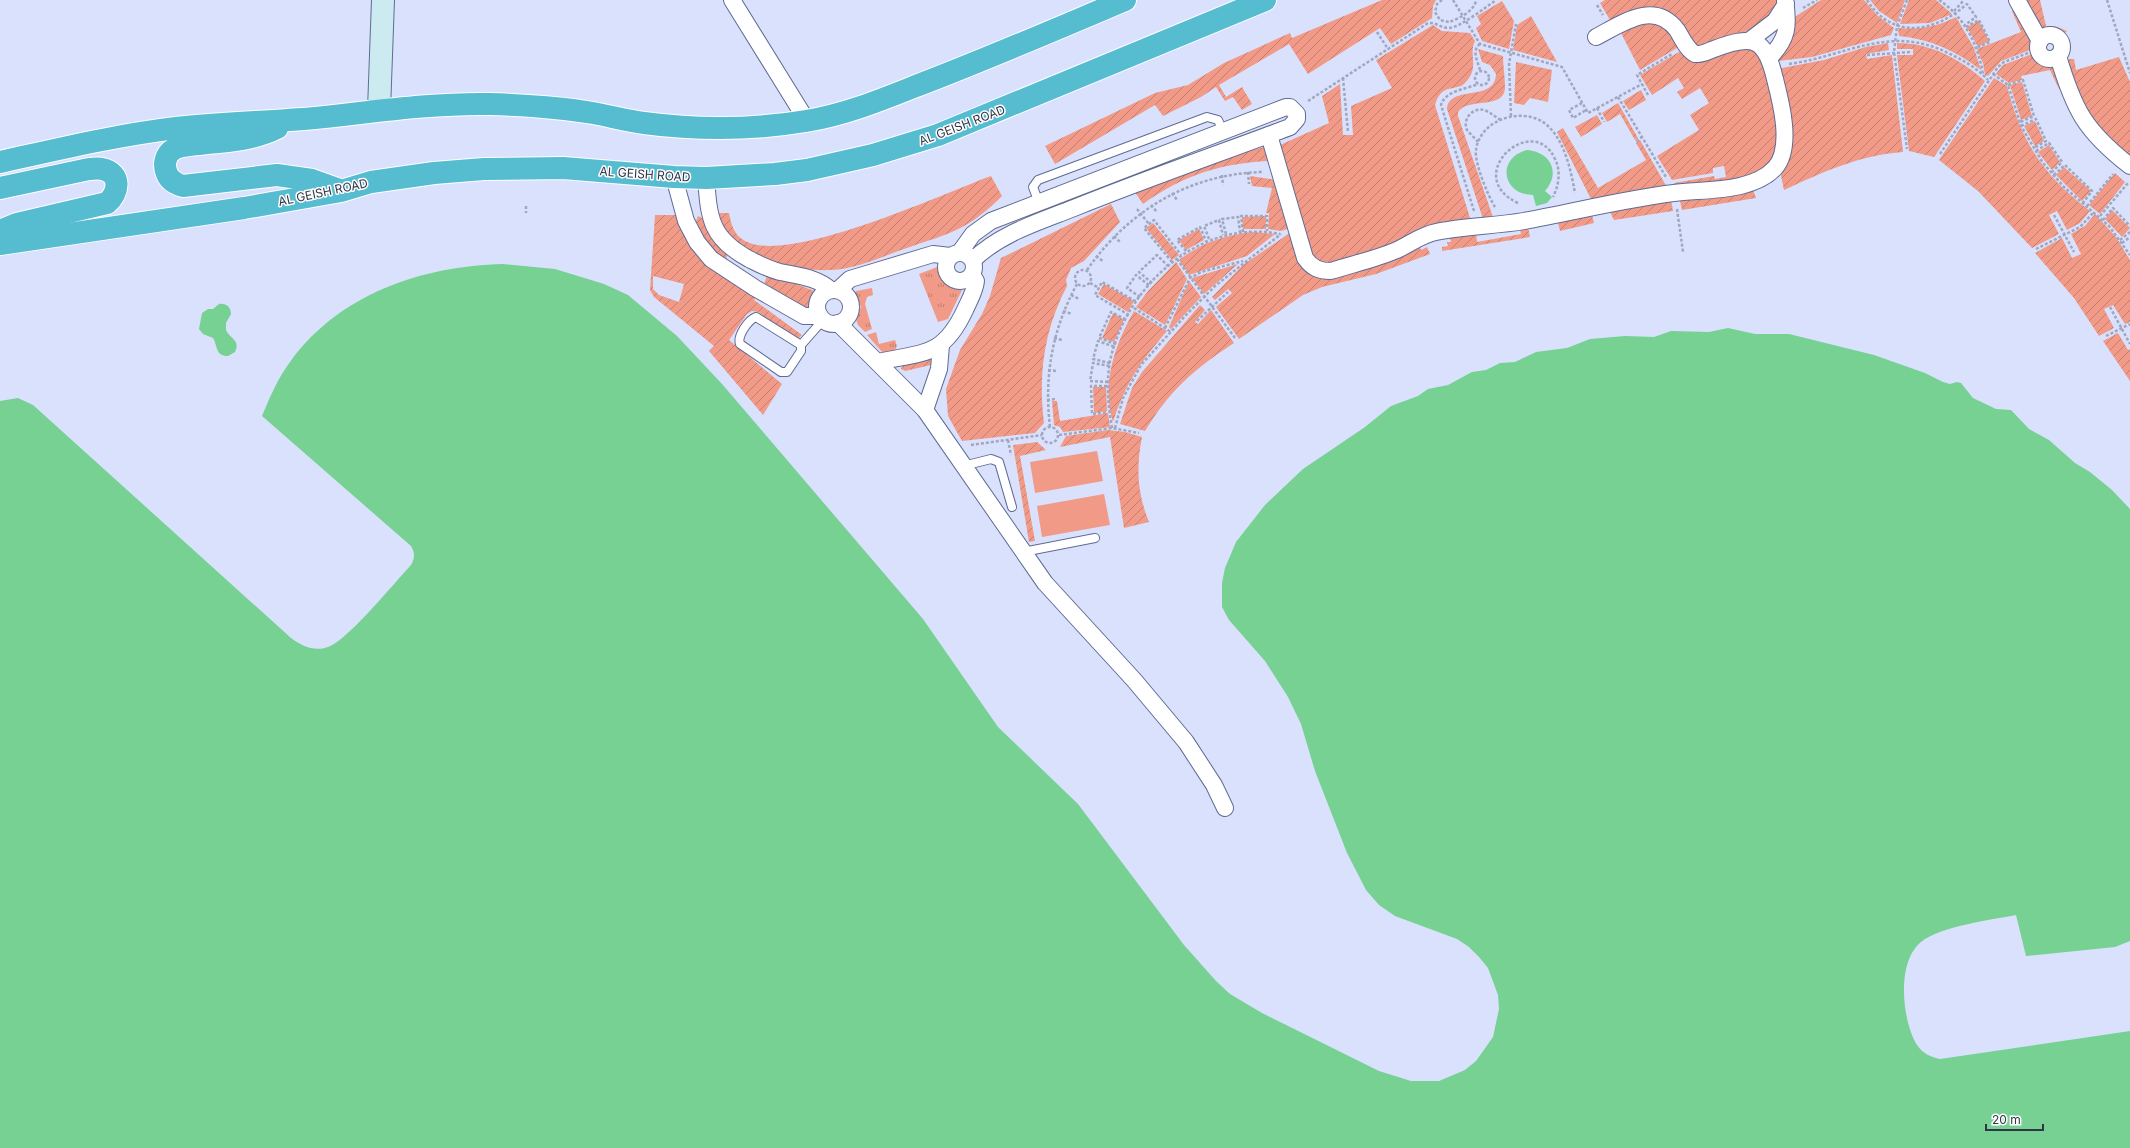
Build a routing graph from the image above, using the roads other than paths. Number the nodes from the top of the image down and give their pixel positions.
1 (383, 0) edge
2 (732, 0) edge
3 (1265, 0) edge
4 (2017, 0) edge
5 (1115, 2) edge
6 (1786, 2) edge
7 (1596, 37) dead end
8 (1750, 40) junction
9 (1770, 62) junction
10 (379, 110) junction
11 (292, 120) junction
12 (807, 121) junction
13 (1223, 131) junction
14 (1269, 134) junction
15 (0, 162) edge
16 (2125, 173) edge
17 (674, 177) junction
18 (706, 178) junction
19 (0, 188) edge
20 (341, 191) junction
21 (1039, 203) junction
22 (0, 231) edge
23 (0, 244) edge
24 (738, 253) junction
25 (964, 261) junction
26 (768, 268) junction
27 (727, 271) junction
28 (758, 289) junction
29 (835, 290) junction
30 (827, 320) junction
31 (801, 345) junction
32 (941, 345) junction
33 (878, 362) junction
34 (924, 410) junction
35 (962, 466) junction
36 (1012, 507) dead end
37 (1094, 538) dead end
38 (1023, 552) junction
39 (1225, 808) dead end

1 - 10 street
2 - 12 street
3 - 18 highway, AL GEISH ROAD
4 - 16 street
5 - 12 highway
6 - 8 street
6 - 9 street
7 - 8 street
8 - 9 street
9 - 14 street
10 - 11 highway
10 - 12 highway
11 - 15 highway
11 - 20 highway
13 - 14 street
13 - 21 street
13 - 21 lane
14 - 25 street
17 - 18 highway, AL GEISH ROAD
17 - 20 highway, AL GEISH ROAD
17 - 27 street
18 - 24 street
19 - 22 highway
20 - 23 highway, AL GEISH ROAD
21 - 25 street
24 - 26 street
24 - 27 street
25 - 29 street
25 - 32 street
26 - 28 street
26 - 29 street
27 - 28 street
28 - 30 street
29 - 30 street
29 - 30 street
30 - 31 lane
30 - 33 street
31 - 31 lane
32 - 33 street
32 - 34 street
33 - 34 street
34 - 35 street
35 - 36 lane
35 - 38 street
37 - 38 lane
38 - 39 street

